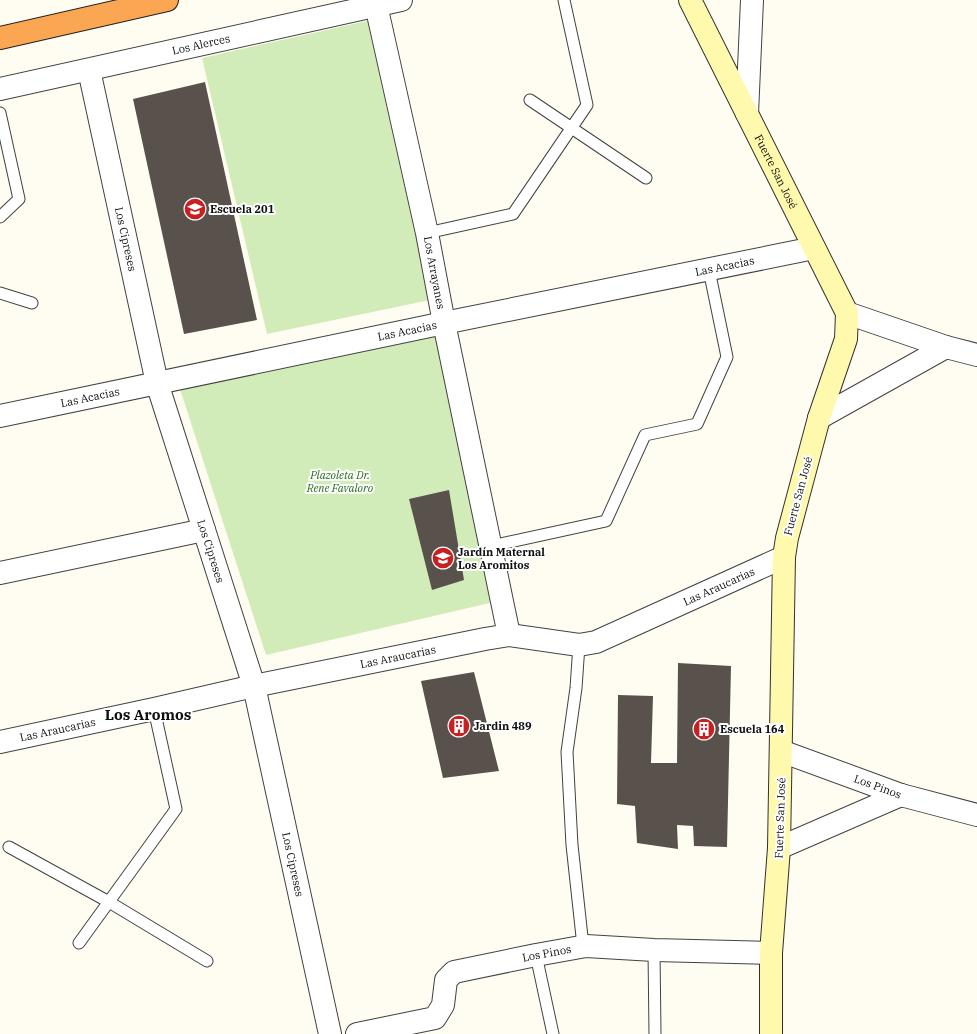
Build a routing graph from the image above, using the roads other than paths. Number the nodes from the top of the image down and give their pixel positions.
1 (167, 0) edge
2 (402, 0) edge
3 (564, 0) edge
4 (690, 0) edge
5 (752, 0) edge
6 (376, 5) junction
7 (0, 38) edge
8 (89, 70) junction
9 (0, 89) edge
10 (530, 100) dead end
11 (0, 113) edge
12 (747, 114) junction
13 (572, 128) junction
14 (646, 178) dead end
15 (0, 217) edge
16 (427, 233) junction
17 (814, 248) junction
18 (709, 270) junction
19 (0, 293) edge
20 (32, 303) dead end
21 (847, 313) junction
22 (444, 323) junction
23 (946, 347) junction
24 (977, 355) edge
25 (157, 383) junction
26 (0, 416) edge
27 (819, 418) junction
28 (204, 530) junction
29 (491, 546) junction
30 (784, 557) junction
31 (0, 573) edge
32 (509, 636) junction
33 (578, 645) junction
34 (254, 686) junction
35 (154, 709) junction
36 (0, 742) edge
37 (782, 750) junction
38 (901, 795) junction
39 (977, 815) edge
40 (9, 847) dead end
41 (779, 848) junction
42 (109, 902) junction
43 (79, 943) dead end
44 (583, 946) junction
45 (654, 950) junction
46 (771, 953) junction
47 (536, 955) junction
48 (207, 961) dead end
49 (439, 1026) edge
50 (330, 1034) edge
51 (357, 1034) edge
52 (553, 1034) edge
53 (655, 1034) edge
54 (771, 1034) edge

1 - 7 highway
2 - 6 street, Los Alerces
3 - 13 lane
4 - 12 street, Fuerte San José
5 - 12 street
6 - 8 street, Los Alerces
6 - 16 street, Los Arrayanes
8 - 9 street, Los Alerces
8 - 25 street, Los Cipreses
10 - 13 lane
11 - 15 lane
12 - 17 street, Fuerte San José
13 - 14 lane
13 - 16 lane
16 - 22 street, Los Arrayanes
17 - 18 street, Las Acacias
17 - 21 street, Fuerte San José
18 - 22 street, Las Acacias
18 - 29 lane
19 - 20 lane
21 - 23 street
21 - 27 street, Fuerte San José
22 - 25 street, Las Acacias
22 - 29 street, Los Arrayanes
23 - 24 street
23 - 27 street
25 - 26 street, Las Acacias
25 - 28 street, Los Cipreses
27 - 30 street, Fuerte San José
28 - 31 street
28 - 34 street, Los Cipreses
29 - 32 street, Los Arrayanes
30 - 33 street, Las Araucarias
30 - 37 street, Fuerte San José
32 - 33 street, Las Araucarias
32 - 34 street, Las Araucarias
33 - 44 lane
34 - 35 street, Las Araucarias
34 - 50 street, Los Cipreses
35 - 36 street, Las Araucarias
35 - 42 lane
37 - 38 street, Los Pinos
37 - 41 street, Fuerte San José
38 - 39 street, Los Pinos
38 - 41 street
40 - 42 lane
41 - 46 street, Fuerte San José
42 - 43 lane
42 - 48 lane
44 - 45 street, Los Pinos
44 - 47 street, Los Pinos
45 - 46 street, Los Pinos
45 - 53 lane
46 - 54 street, Fuerte San José
47 - 49 street, Los Pinos
47 - 52 lane
49 - 51 street, Los Pinos

